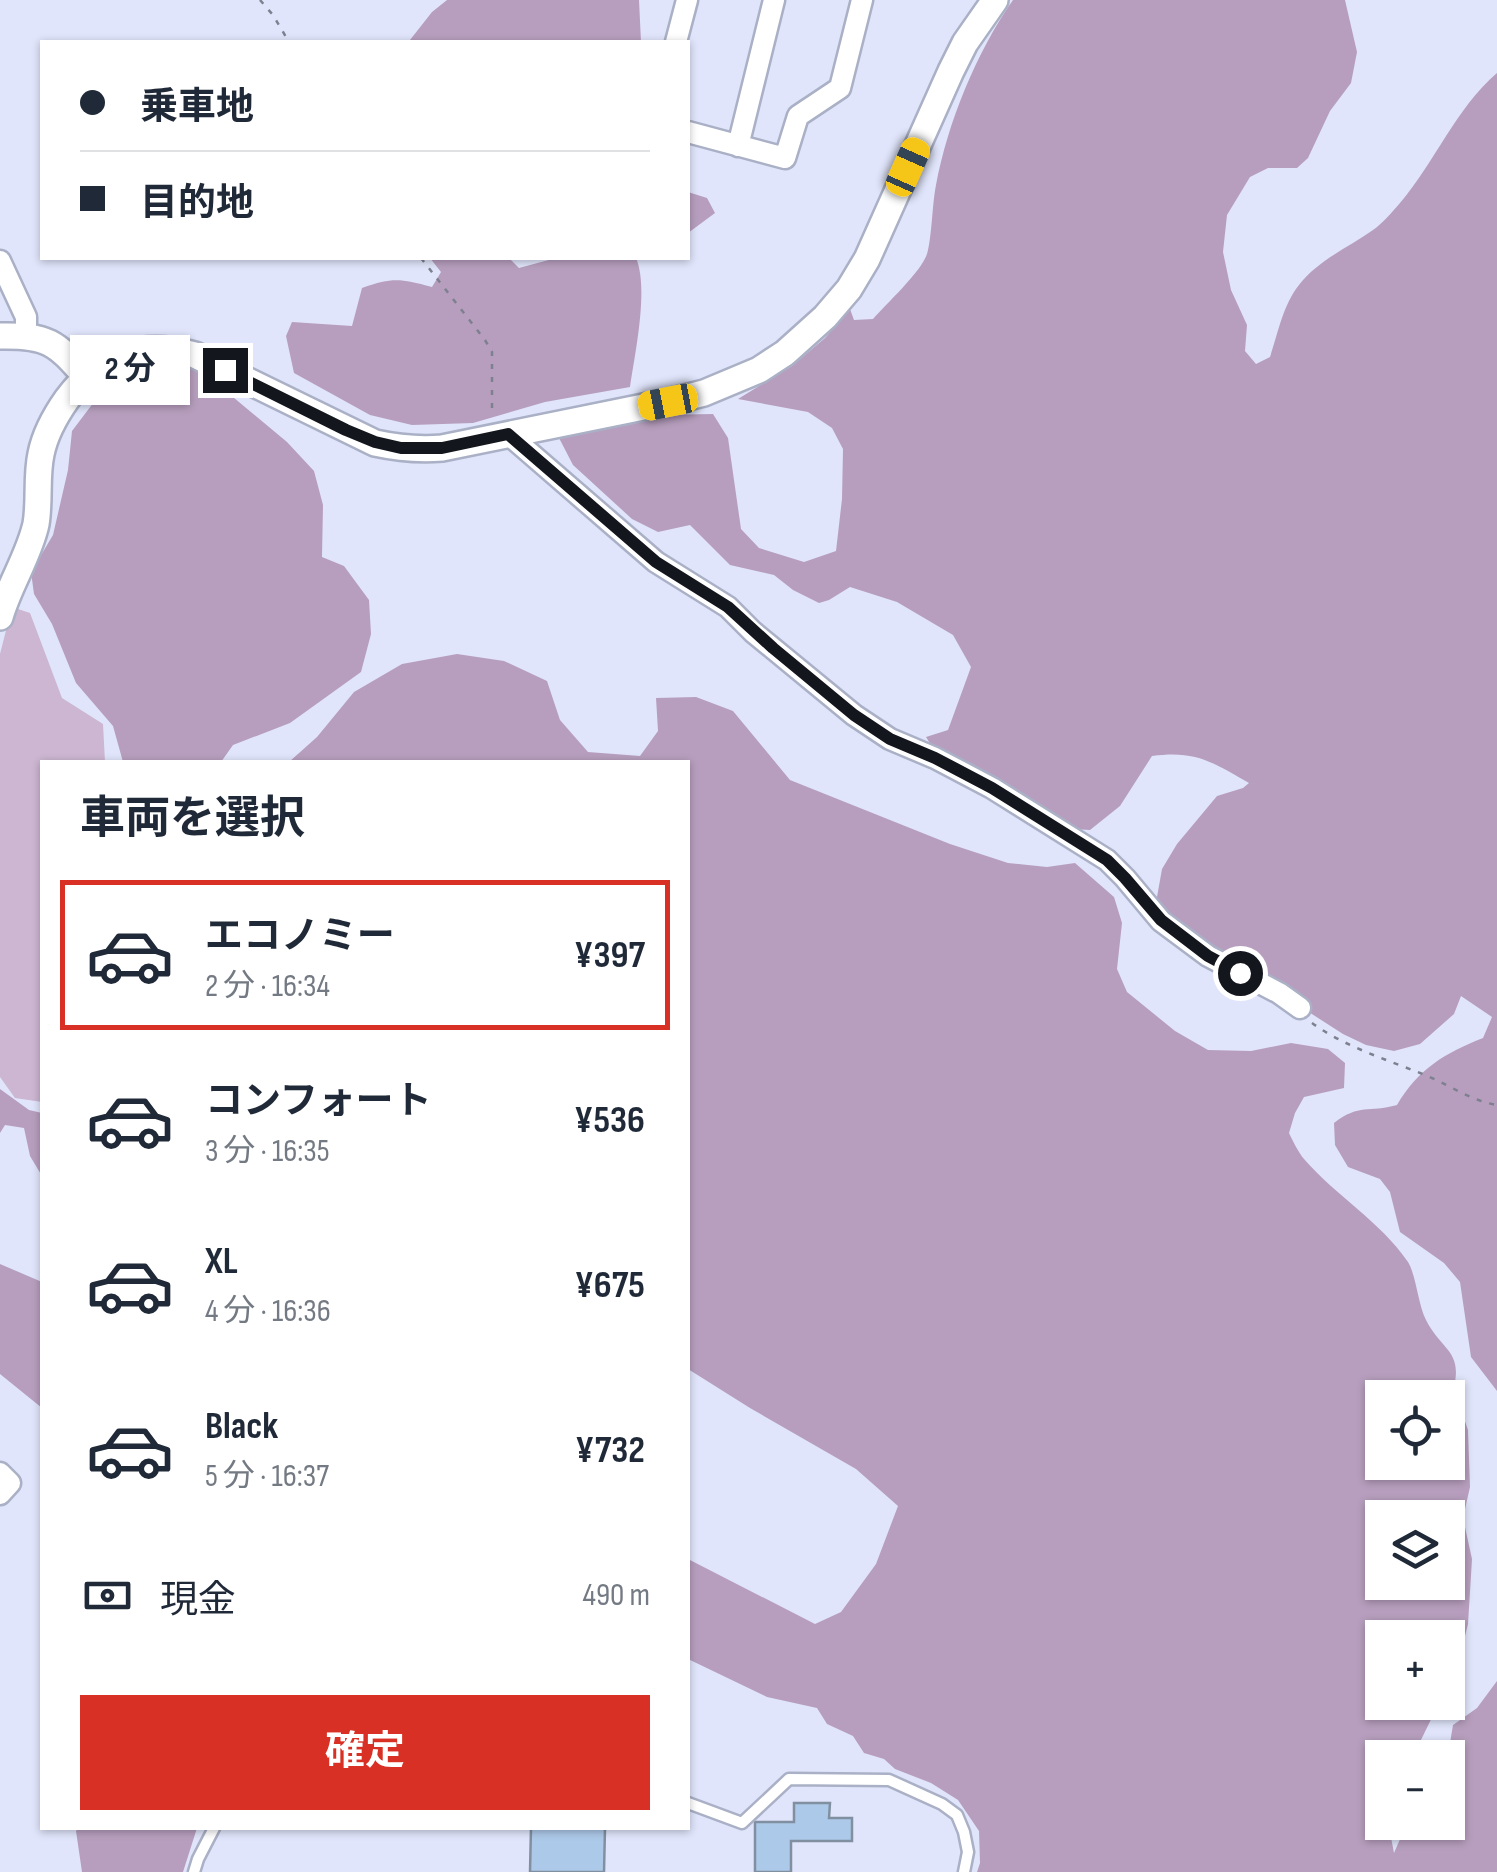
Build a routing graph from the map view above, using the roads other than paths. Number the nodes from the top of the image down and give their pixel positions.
1 (687, 0) edge
2 (774, 0) edge
3 (862, 0) edge
4 (989, 3) edge
5 (677, 40) edge
6 (690, 133) edge
7 (738, 146) junction
8 (2, 270) edge
9 (26, 335) junction
10 (0, 336) edge
11 (86, 377) junction
12 (500, 436) junction
13 (0, 617) edge
14 (1300, 1008) road end
15 (0, 1474) edge
16 (0, 1494) edge
17 (690, 1804) edge
18 (213, 1830) edge
19 (194, 1872) edge
20 (964, 1872) edge

1 - 5 street
2 - 7 street
3 - 7 street
4 - 12 street
6 - 7 street
8 - 9 street
9 - 10 street
9 - 11 street
11 - 12 street
11 - 13 street
12 - 14 street
15 - 16 street
17 - 20 lane
18 - 19 lane

